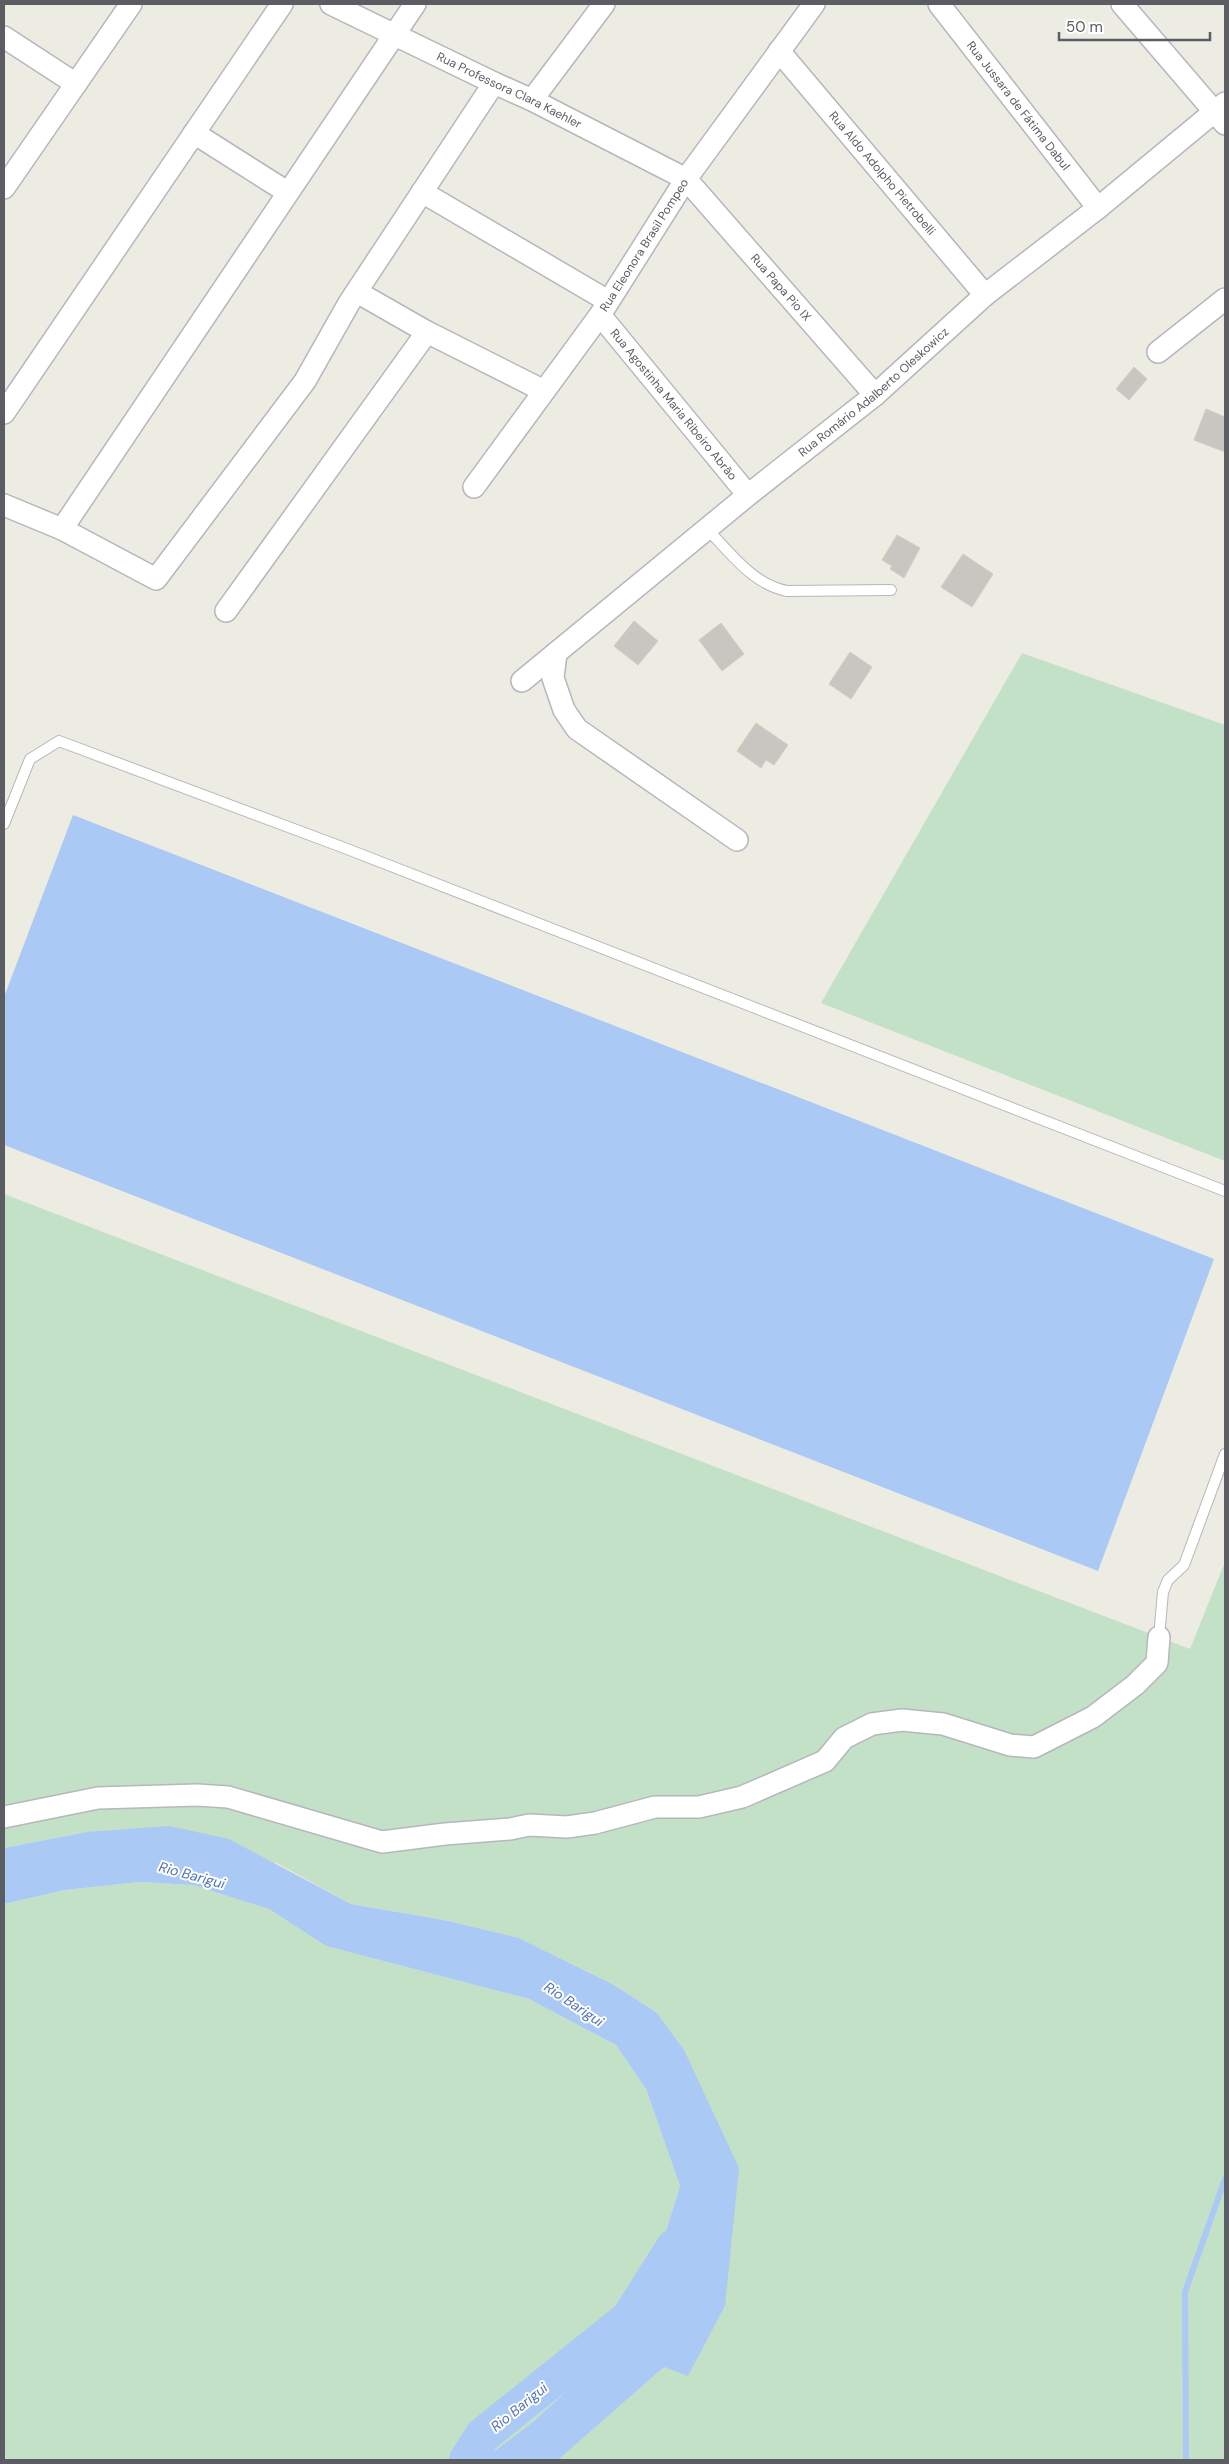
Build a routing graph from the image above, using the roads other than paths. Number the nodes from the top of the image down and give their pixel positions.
1 (131, 4) edge
2 (282, 4) edge
3 (331, 4) edge
4 (415, 4) edge
5 (604, 4) edge
6 (814, 4) edge
7 (939, 4) edge
8 (1122, 4) edge
9 (392, 35) junction
10 (4, 37) edge
11 (780, 51) junction
12 (76, 84) junction
13 (494, 84) junction
14 (532, 100) junction
15 (1222, 113) edge
16 (194, 133) junction
17 (686, 179) junction
18 (4, 188) edge
19 (287, 192) junction
20 (422, 192) junction
21 (1098, 208) junction
22 (357, 292) junction
23 (985, 296) junction
24 (1225, 299) edge
25 (604, 308) junction
26 (427, 332) junction
27 (1158, 352) dead end
28 (544, 391) junction
29 (875, 395) junction
30 (4, 413) edge
31 (474, 486) dead end
32 (748, 495) junction
33 (4, 505) edge
34 (62, 529) junction
35 (707, 529) junction
36 (891, 590) dead end
37 (226, 611) dead end
38 (556, 653) junction
39 (522, 681) dead end
40 (4, 824) edge
41 (737, 840) dead end
42 (1225, 1191) edge
43 (1225, 1454) edge
44 (1159, 1637) joint
45 (4, 1817) edge

1 - 12 street
2 - 16 street
3 - 9 street, Rua Professora Clara Kaehler
4 - 9 street
5 - 14 street
6 - 11 street, Rua Eleonora Brasil Pompeo
7 - 21 street, Rua Jussara de Fátima Dabul
8 - 15 street
9 - 13 street, Rua Professora Clara Kaehler
9 - 19 street
10 - 12 street
11 - 17 street, Rua Eleonora Brasil Pompeo
11 - 23 street, Rua Aldo Adolpho Pietrobelli
12 - 18 street
13 - 14 street, Rua Professora Clara Kaehler
13 - 20 street
14 - 17 street, Rua Professora Clara Kaehler
15 - 21 street, Rua Romário Adalberto Oleskowicz
16 - 19 street
16 - 30 street
17 - 25 street, Rua Eleonora Brasil Pompeo
17 - 29 street, Rua Papa Pio IX
19 - 34 street
20 - 22 street
20 - 25 street
21 - 23 street, Rua Romário Adalberto Oleskowicz
22 - 26 street
22 - 34 street
23 - 29 street, Rua Romário Adalberto Oleskowicz
24 - 27 street
25 - 28 street, Rua Eleonora Brasil Pompeo
25 - 32 street, Rua Agostinha Maria Ribeiro Abrão
26 - 28 street
26 - 37 street
28 - 31 street, Rua Eleonora Brasil Pompeo
29 - 32 street, Rua Romário Adalberto Oleskowicz
32 - 35 street, Rua Romário Adalberto Oleskowicz
33 - 34 street
35 - 36 lane
35 - 38 street, Rua Romário Adalberto Oleskowicz
38 - 39 street, Rua Romário Adalberto Oleskowicz
38 - 41 street
40 - 42 lane
43 - 44 lane
44 - 45 street

